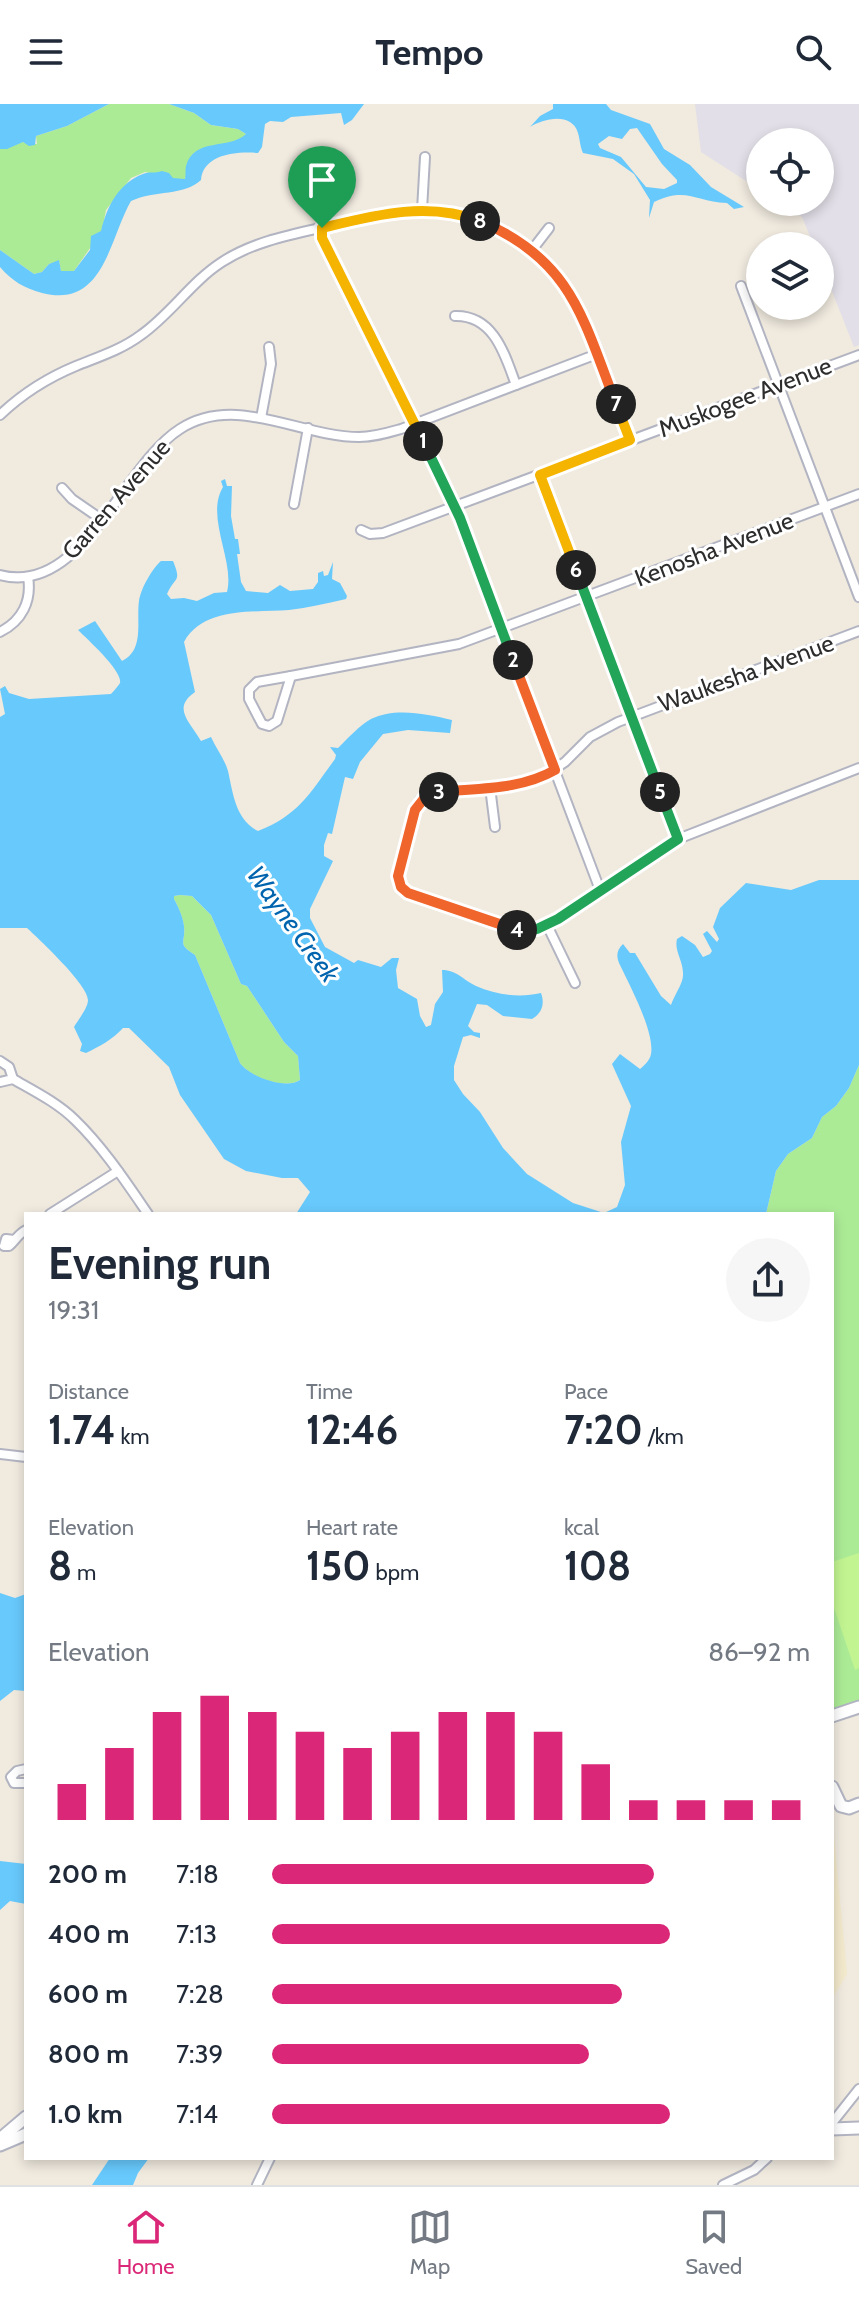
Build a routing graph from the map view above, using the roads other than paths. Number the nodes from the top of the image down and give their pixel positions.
1 (425, 157) dead end
2 (422, 210) junction
3 (322, 228) junction
4 (549, 228) dead end
5 (532, 250) junction
6 (741, 286) dead end
7 (455, 316) dead end
8 (269, 347) dead end
9 (597, 354) junction
10 (859, 355) edge
11 (516, 385) junction
12 (779, 385) junction
13 (0, 415) edge
14 (261, 418) junction
15 (415, 424) junction
16 (308, 428) junction
17 (630, 440) junction
18 (540, 475) junction
19 (62, 488) dead end
20 (859, 494) edge
21 (294, 504) dead end
22 (455, 507) junction
23 (825, 507) junction
24 (101, 519) junction
25 (361, 530) dead end
26 (0, 575) edge
27 (28, 577) junction
28 (586, 597) junction
29 (859, 597) edge
30 (501, 627) junction
31 (859, 631) edge
32 (0, 632) edge
33 (291, 676) junction
34 (631, 716) junction
35 (859, 768) edge
36 (555, 770) junction
37 (490, 787) junction
38 (495, 827) dead end
39 (678, 839) junction
40 (600, 890) junction
41 (547, 925) junction
42 (575, 983) dead end
43 (0, 1061) edge
44 (13, 1079) junction
45 (0, 1082) edge
46 (118, 1171) junction
47 (53, 1212) edge
48 (147, 1212) edge
49 (24, 1232) edge
50 (14, 1240) dead end
51 (0, 1454) edge
52 (24, 1457) edge
53 (859, 1707) edge
54 (834, 1715) edge
55 (24, 1769) edge
56 (24, 1783) edge
57 (834, 1791) edge
58 (859, 1804) edge
59 (859, 2089) edge
60 (24, 2119) edge
61 (834, 2123) edge
62 (834, 2126) edge
63 (859, 2128) edge
64 (24, 2135) edge
65 (0, 2139) edge
66 (0, 2145) edge
67 (269, 2160) edge
68 (765, 2160) edge
69 (257, 2185) edge
70 (723, 2185) edge

1 - 2 street
2 - 3 street
2 - 5 street
3 - 13 street
3 - 15 street
4 - 5 street
5 - 9 street
6 - 12 street
7 - 11 street
8 - 14 street
9 - 11 street, Garren Avenue
9 - 17 street
10 - 12 street, Muskogee Avenue
11 - 15 street, Garren Avenue
12 - 17 street, Muskogee Avenue
12 - 23 street
14 - 16 street, Garren Avenue
14 - 24 street, Garren Avenue
15 - 16 street, Garren Avenue
15 - 22 street
16 - 21 street
17 - 18 street, Muskogee Avenue
18 - 22 street, Muskogee Avenue
18 - 28 street
19 - 24 street
20 - 23 street, Kenosha Avenue
22 - 25 street, Muskogee Avenue
22 - 30 street
23 - 28 street, Kenosha Avenue
23 - 29 street
24 - 27 street, Garren Avenue
26 - 27 street, Garren Avenue
27 - 32 street
28 - 30 street, Kenosha Avenue
28 - 34 street
30 - 33 street, Kenosha Avenue
30 - 36 street
31 - 34 street, Waukesha Avenue
33 - 33 street, Kenosha Avenue
34 - 36 street, Waukesha Avenue
34 - 39 street
35 - 39 street
36 - 37 street, Waukesha Avenue
36 - 40 street
37 - 38 street
37 - 41 street, Waukesha Avenue
39 - 40 street
40 - 41 street
41 - 42 street
43 - 44 street
44 - 45 street
44 - 46 street
46 - 47 street
46 - 48 street
49 - 50 street
51 - 52 street
53 - 54 street
55 - 56 street
57 - 58 street
59 - 61 street
60 - 65 street
62 - 63 street
64 - 66 street
67 - 69 street
68 - 70 street

